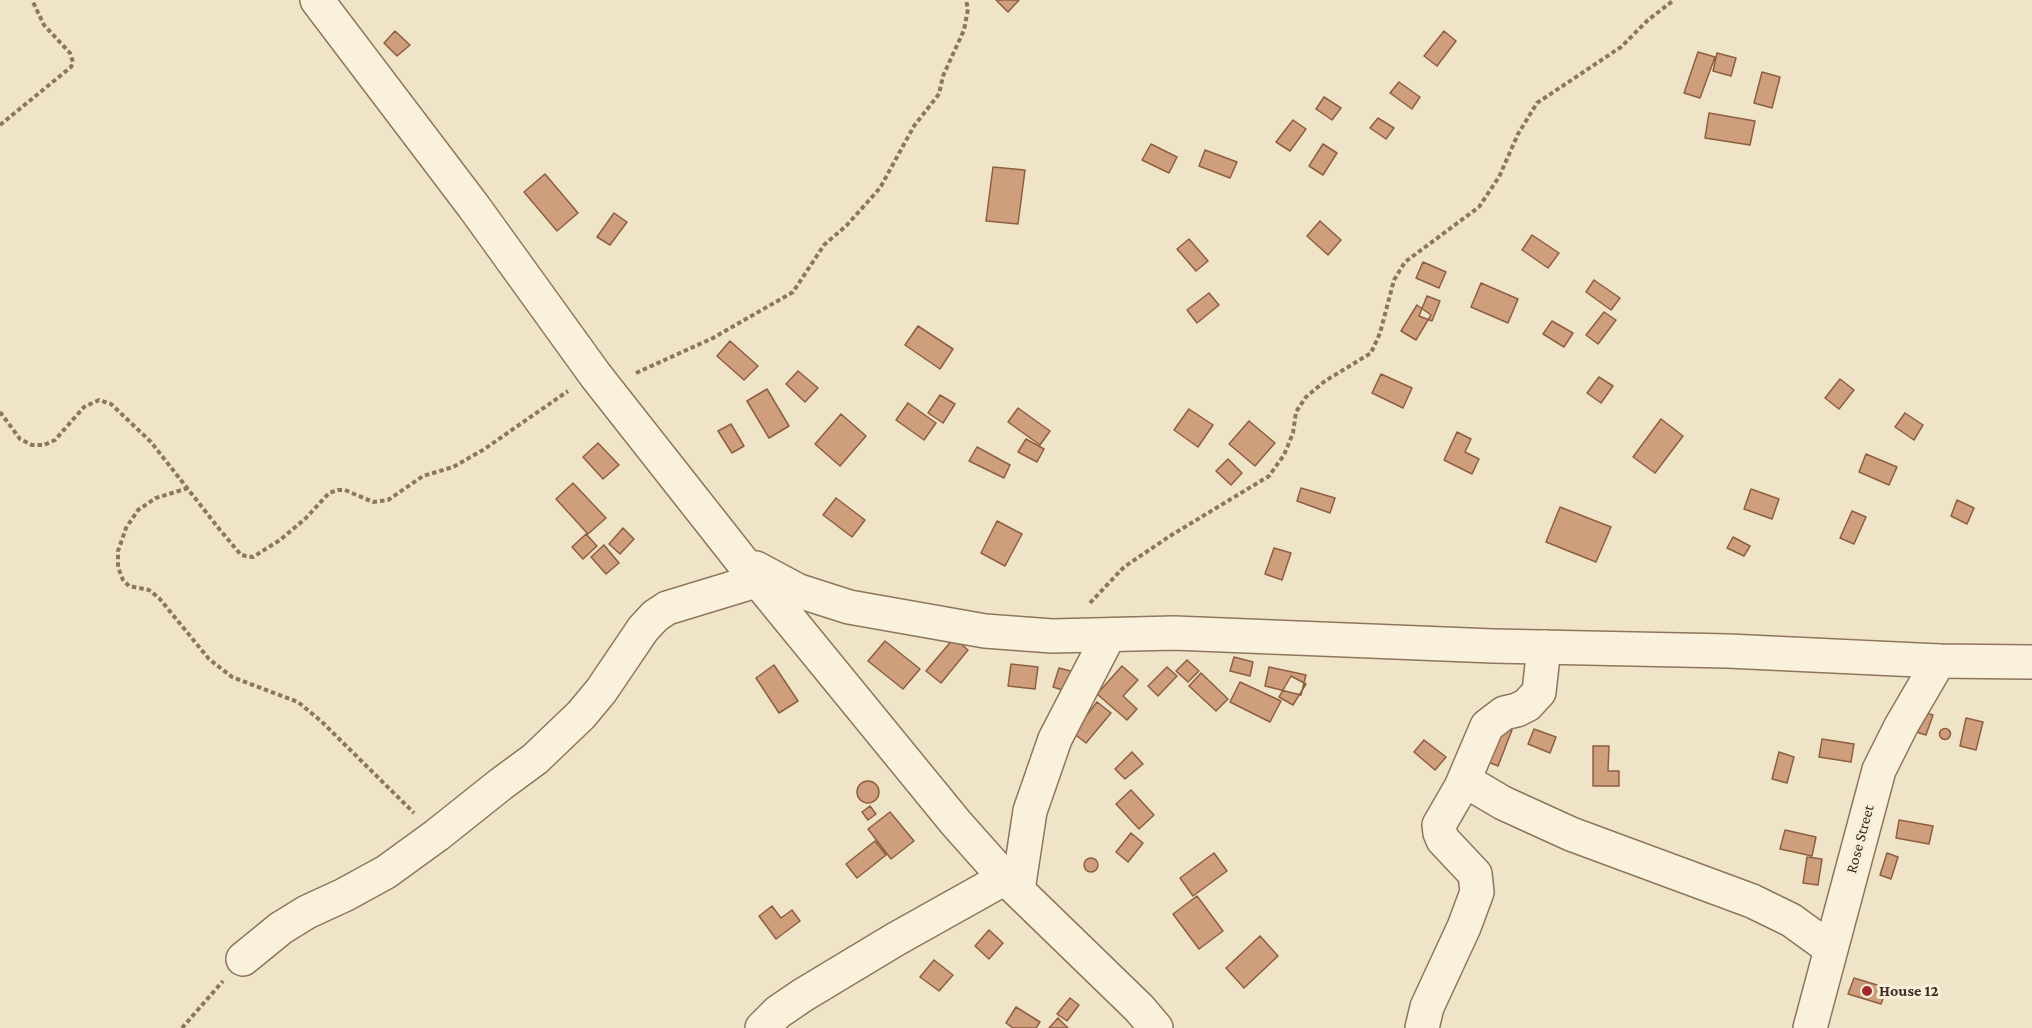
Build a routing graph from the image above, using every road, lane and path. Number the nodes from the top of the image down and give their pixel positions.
1 (32, 0) edge
2 (317, 0) edge
3 (966, 0) edge
4 (1674, 0) edge
5 (0, 125) edge
6 (601, 382) junction
7 (0, 412) edge
8 (188, 488) junction
9 (750, 570) junction
10 (1109, 635) junction
11 (1065, 636) junction
12 (1544, 647) junction
13 (1940, 661) junction
14 (2032, 662) edge
15 (1464, 780) junction
16 (436, 835) junction
17 (1011, 884) junction
18 (1831, 949) junction
19 (243, 959) joint
20 (182, 1028) edge
21 (762, 1028) edge
22 (1156, 1028) edge
23 (1422, 1028) edge
24 (1810, 1028) edge

1 - 5 path
2 - 6 street
3 - 6 path
4 - 11 path
6 - 8 path
6 - 9 street
7 - 8 path
8 - 16 path
9 - 11 street
9 - 16 street
9 - 17 street
10 - 11 street
10 - 12 street
10 - 17 street
12 - 13 street
12 - 15 street
13 - 14 street
13 - 18 street, Rose Street
15 - 18 street
15 - 23 street
16 - 19 street
17 - 21 street
17 - 22 street
18 - 24 street, Rose Street
19 - 20 path

